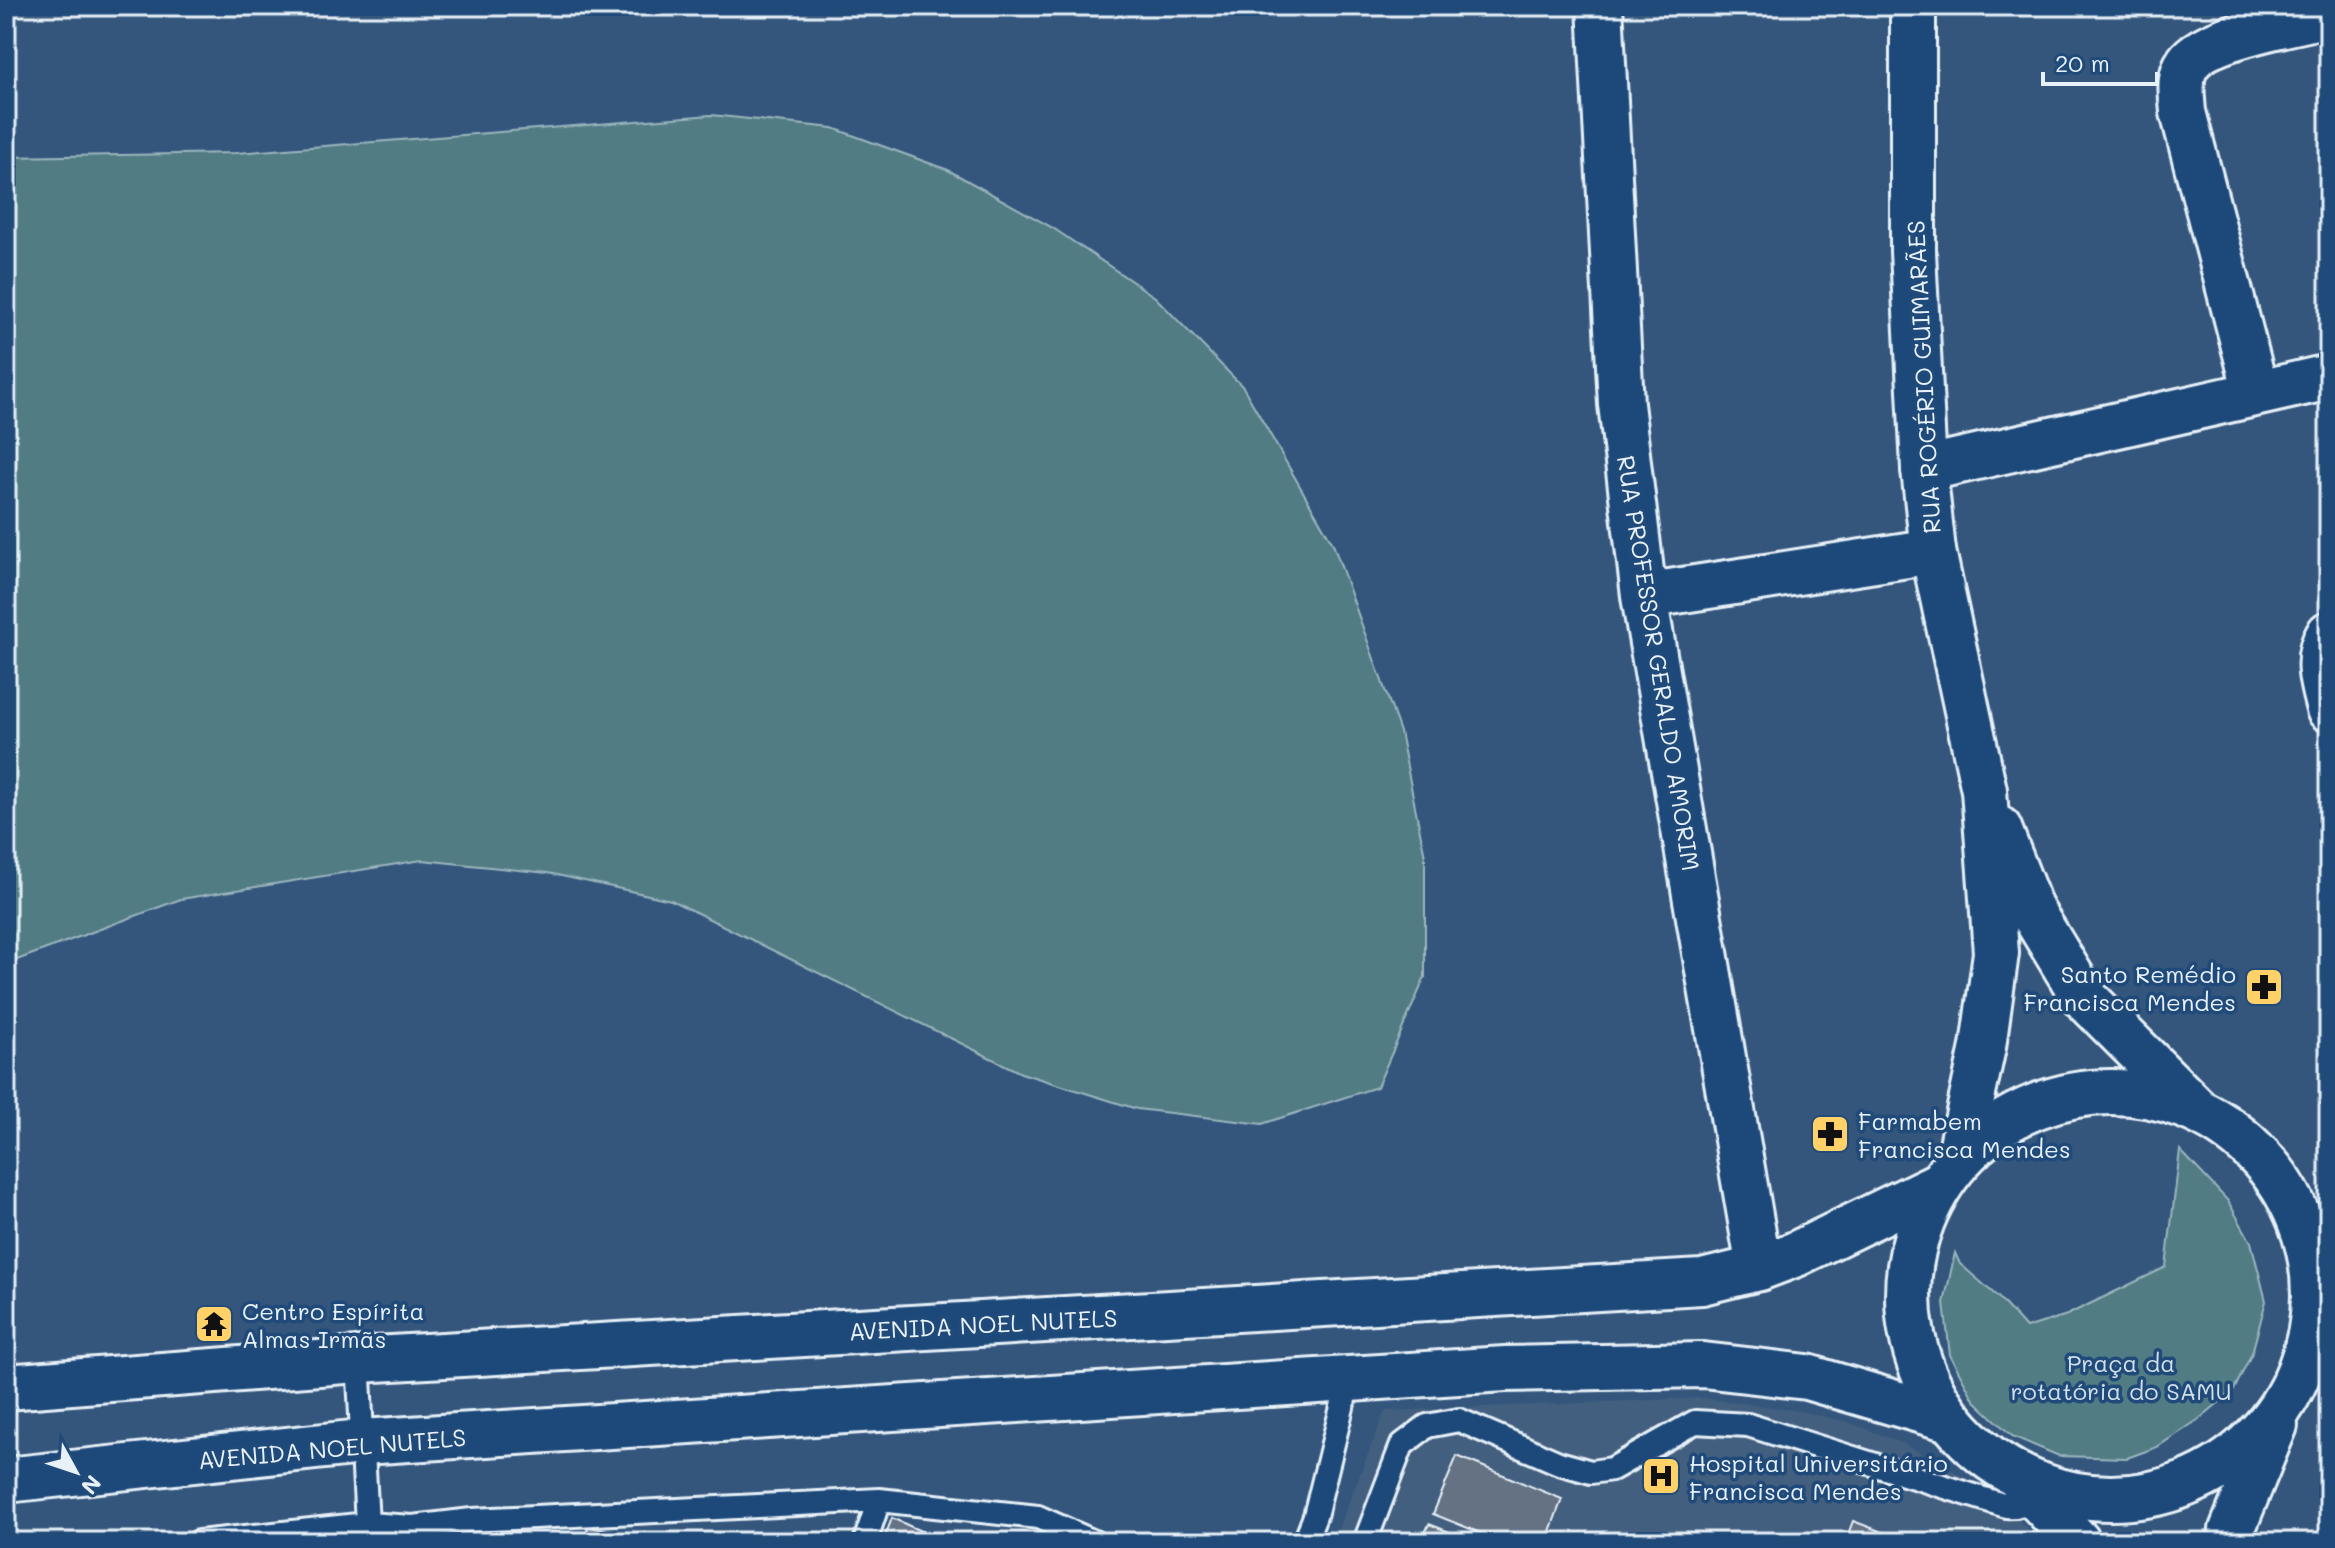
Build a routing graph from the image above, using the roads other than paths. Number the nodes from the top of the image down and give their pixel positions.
1 (1600, 6) edge
2 (1913, 6) edge
3 (2329, 14) edge
4 (2329, 377) edge
5 (2256, 392) junction
6 (1924, 469) junction
7 (1933, 551) junction
8 (1644, 596) junction
9 (2329, 634) edge
10 (2329, 709) edge
11 (1984, 790) junction
12 (2195, 1108) junction
13 (1950, 1172) junction
14 (2310, 1203) edge
15 (1759, 1268) junction
16 (358, 1360) junction
17 (1349, 1379) junction
18 (2303, 1384) edge
19 (6, 1387) edge
20 (1946, 1418) junction
21 (362, 1442) junction
22 (6, 1480) edge
23 (2027, 1487) junction
24 (879, 1500) junction
25 (367, 1524) junction
26 (199, 1542) edge
27 (865, 1542) edge
28 (1094, 1542) edge
29 (1305, 1542) edge
30 (1365, 1542) edge
31 (2078, 1542) edge
32 (2231, 1542) edge

1 - 8 street, RUA PROFESSOR GERALDO AMORIM
2 - 6 street, RUA ROGÉRIO GUIMARÃES
3 - 5 street
4 - 5 street
5 - 6 street
6 - 7 street, RUA ROGÉRIO GUIMARÃES
7 - 8 street
7 - 11 street, RUA ROGÉRIO GUIMARÃES
8 - 15 street, RUA PROFESSOR GERALDO AMORIM
9 - 10 street
11 - 12 street, RUA ROGÉRIO GUIMARÃES
11 - 13 street, RUA ROGÉRIO GUIMARÃES
12 - 13 street
12 - 14 street
13 - 15 street, AVENIDA NOEL NUTELS
13 - 20 street
14 - 18 street
15 - 16 street, AVENIDA NOEL NUTELS
16 - 19 street, AVENIDA NOEL NUTELS
16 - 21 lane
17 - 20 street, AVENIDA NOEL NUTELS
17 - 21 street, AVENIDA NOEL NUTELS
17 - 29 lane
18 - 23 street
18 - 32 street
20 - 23 street
21 - 22 street, AVENIDA NOEL NUTELS
21 - 25 lane
23 - 30 lane
23 - 31 street
24 - 25 lane
24 - 27 lane
24 - 28 lane
25 - 26 lane

